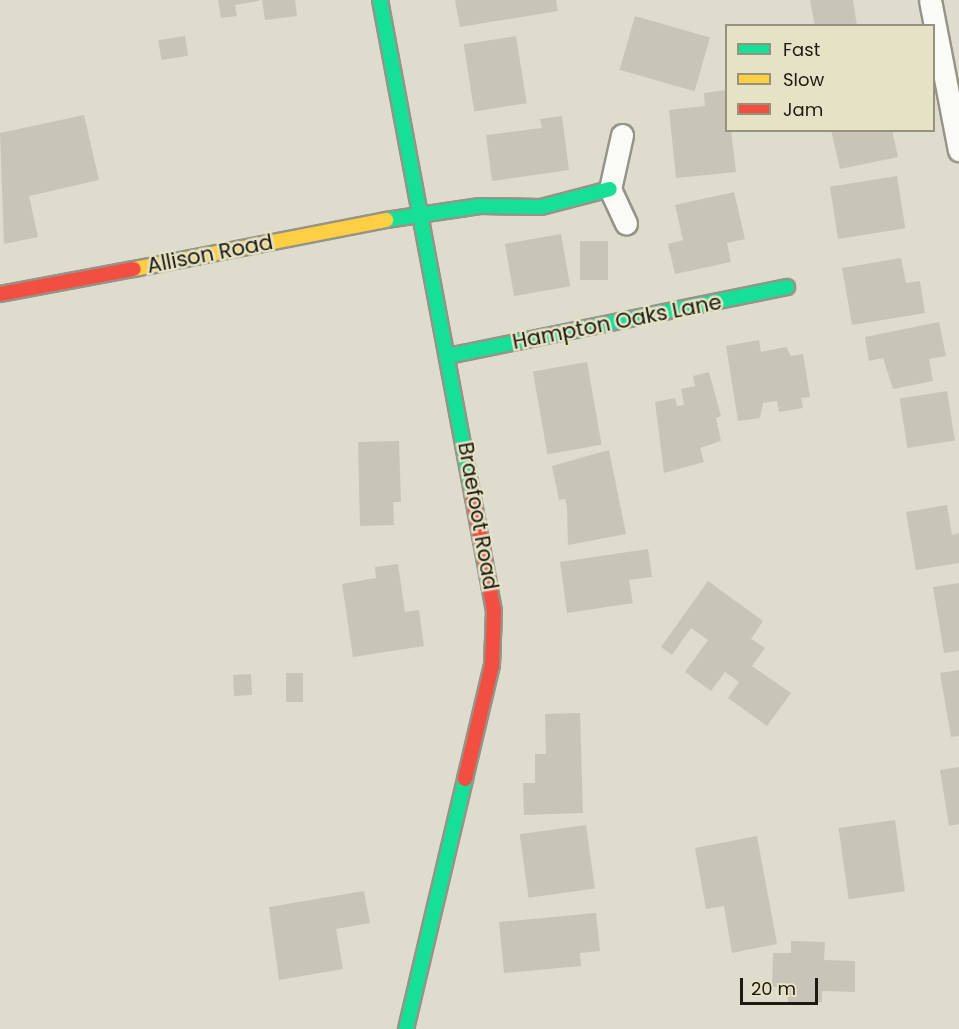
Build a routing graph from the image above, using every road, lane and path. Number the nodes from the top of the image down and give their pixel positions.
1 (380, 0) edge
2 (930, 0) edge
3 (935, 24) edge
4 (935, 26) edge
5 (622, 135) dead end
6 (959, 150) edge
7 (610, 189) junction
8 (419, 214) junction
9 (626, 224) dead end
10 (787, 287) dead end
11 (0, 294) edge
12 (448, 356) junction
13 (406, 1029) edge

1 - 8 street, Braefoot Road
2 - 3 street
4 - 6 street
5 - 7 street
7 - 8 street, Allison Road
7 - 9 street
8 - 11 street, Allison Road
8 - 12 street, Braefoot Road
10 - 12 street, Hampton Oaks Lane
12 - 13 street, Braefoot Road

